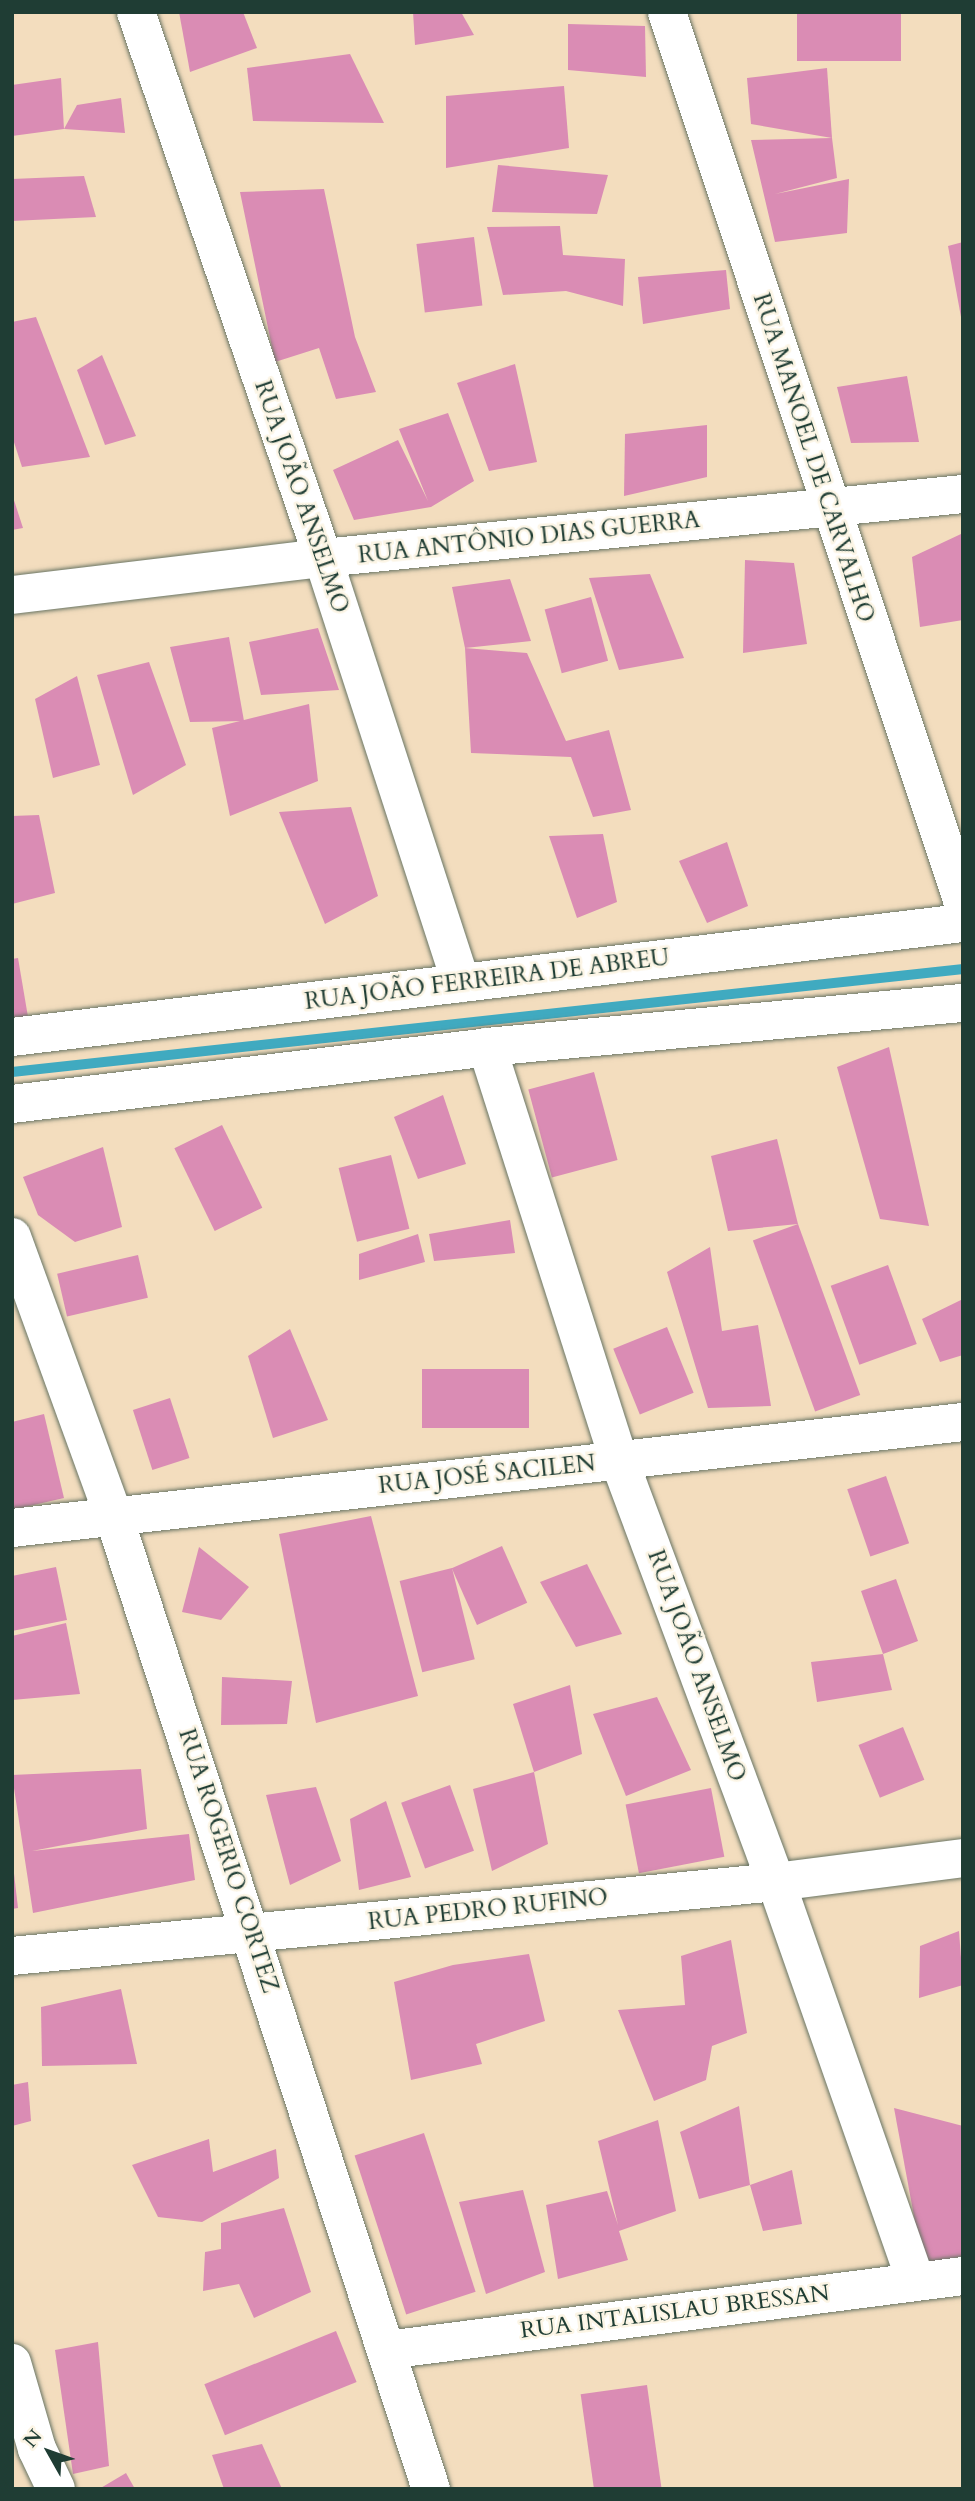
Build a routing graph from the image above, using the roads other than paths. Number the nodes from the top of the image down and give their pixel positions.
1 (136, 12) edge
2 (667, 12) edge
3 (963, 494) edge
4 (828, 509) junction
5 (323, 558) junction
6 (12, 595) edge
7 (963, 903) edge
8 (963, 923) edge
9 (461, 983) junction
10 (963, 1003) edge
11 (12, 1037) edge
12 (487, 1047) junction
13 (12, 1104) edge
14 (12, 1237) edge
15 (963, 1422) edge
16 (619, 1460) junction
17 (114, 1517) junction
18 (12, 1528) edge
19 (963, 1858) edge
20 (776, 1882) junction
21 (252, 1933) junction
22 (12, 1956) edge
23 (963, 2276) edge
24 (916, 2281) junction
25 (387, 2350) junction
26 (12, 2363) edge
27 (55, 2489) edge
28 (431, 2489) edge

1 - 5 street, RUA JOÃO ANSELMO
2 - 4 street, RUA MANOEL DE CARVALHO
3 - 4 street, RUA ANTÔNIO DIAS GUERRA
4 - 5 street, RUA ANTÔNIO DIAS GUERRA
4 - 7 street, RUA MANOEL DE CARVALHO
5 - 6 street, RUA ANTÔNIO DIAS GUERRA
5 - 9 street, RUA JOÃO ANSELMO
8 - 9 street, RUA JOÃO FERREIRA DE ABREU
9 - 11 street, RUA JOÃO FERREIRA DE ABREU
10 - 12 street
12 - 13 street
12 - 16 street, RUA JOÃO ANSELMO
14 - 17 street, RUA ROGERIO CORTEZ
15 - 16 street, RUA JOSÉ SACILEN
16 - 17 street, RUA JOSÉ SACILEN
16 - 20 street, RUA JOÃO ANSELMO
17 - 18 street, RUA JOSÉ SACILEN
17 - 21 street, RUA ROGERIO CORTEZ
19 - 20 street, RUA PEDRO RUFINO
20 - 21 street, RUA PEDRO RUFINO
20 - 24 street, RUA JOÃO ANSELMO
21 - 22 street, RUA PEDRO RUFINO
21 - 25 street, RUA ROGERIO CORTEZ
23 - 24 street, RUA INTALISLAU BRESSAN
24 - 25 street, RUA INTALISLAU BRESSAN
25 - 28 street, RUA ROGERIO CORTEZ
26 - 27 street

